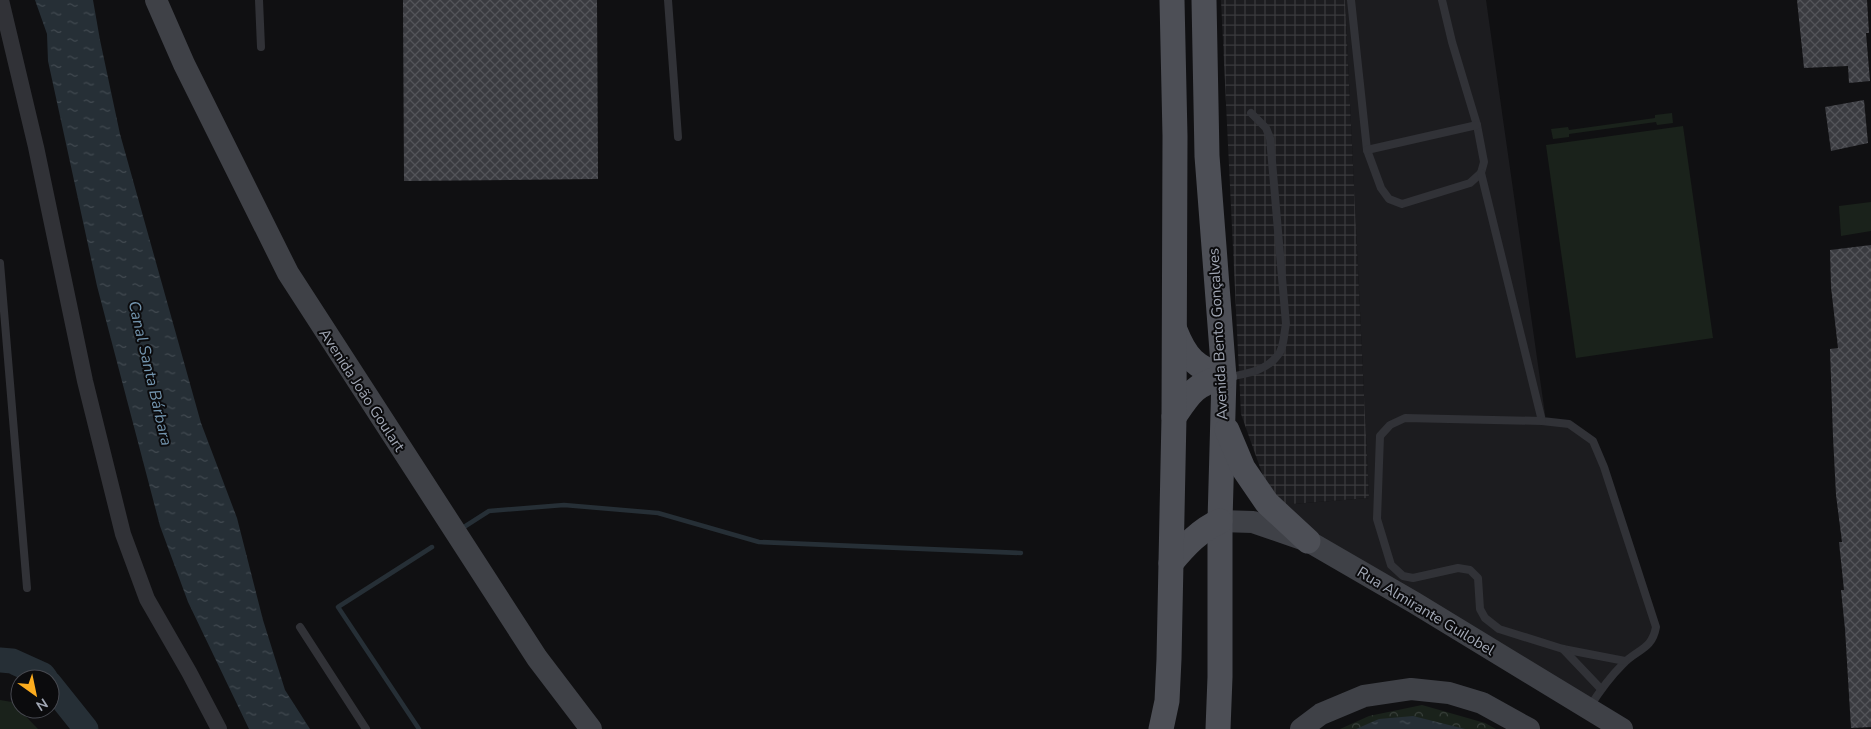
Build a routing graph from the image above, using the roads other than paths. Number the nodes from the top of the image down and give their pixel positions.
1 (1, 0) edge
2 (142, 0) edge
3 (151, 0) edge
4 (156, 0) edge
5 (168, 0) edge
6 (259, 0) edge
7 (668, 0) edge
8 (1172, 0) edge
9 (1204, 0) edge
10 (1351, 0) edge
11 (1442, 0) edge
12 (168, 30) junction
13 (261, 47) dead end
14 (184, 64) junction
15 (1251, 113) dead end
16 (1478, 125) junction
17 (678, 137) dead end
18 (1367, 150) junction
19 (1482, 173) junction
20 (0, 263) edge
21 (1174, 327) junction
22 (1224, 377) junction
23 (1174, 417) junction
24 (1542, 421) junction
25 (1224, 423) junction
26 (1220, 521) junction
27 (1308, 541) junction
28 (1171, 563) junction
29 (27, 588) dead end
30 (300, 627) dead end
31 (1563, 649) junction
32 (1625, 661) junction
33 (1601, 689) junction
34 (1589, 709) junction
35 (219, 729) edge
36 (366, 729) edge
37 (590, 729) edge
38 (1162, 729) edge
39 (1218, 729) edge
40 (1301, 729) edge
41 (1529, 729) edge
42 (1622, 729) edge

1 - 35 street
2 - 12 main road
3 - 12 main road
4 - 12 main road
5 - 14 main road
6 - 13 lane
7 - 17 lane
8 - 21 main road
9 - 22 main road, Avenida Bento Gonçalves
10 - 18 lane
11 - 16 lane
12 - 14 main road, Avenida João Goulart
14 - 37 main road, Avenida João Goulart
15 - 22 lane
16 - 18 lane
16 - 19 lane
18 - 19 lane
19 - 24 lane
20 - 29 lane
21 - 22 main road
21 - 23 main road
22 - 23 main road
22 - 25 main road, Avenida Bento Gonçalves
23 - 28 main road
24 - 31 lane
24 - 32 lane
25 - 26 main road, Avenida Bento Gonçalves
25 - 27 main road
26 - 27 main road, Rua Almirante Guilobel
26 - 28 main road
26 - 39 main road, Avenida Bento Gonçalves
27 - 34 main road, Rua Almirante Guilobel
28 - 38 main road
30 - 36 lane
31 - 32 lane
31 - 33 lane
32 - 33 lane
33 - 34 lane
34 - 42 main road, Rua Almirante Guilobel
40 - 41 main road

